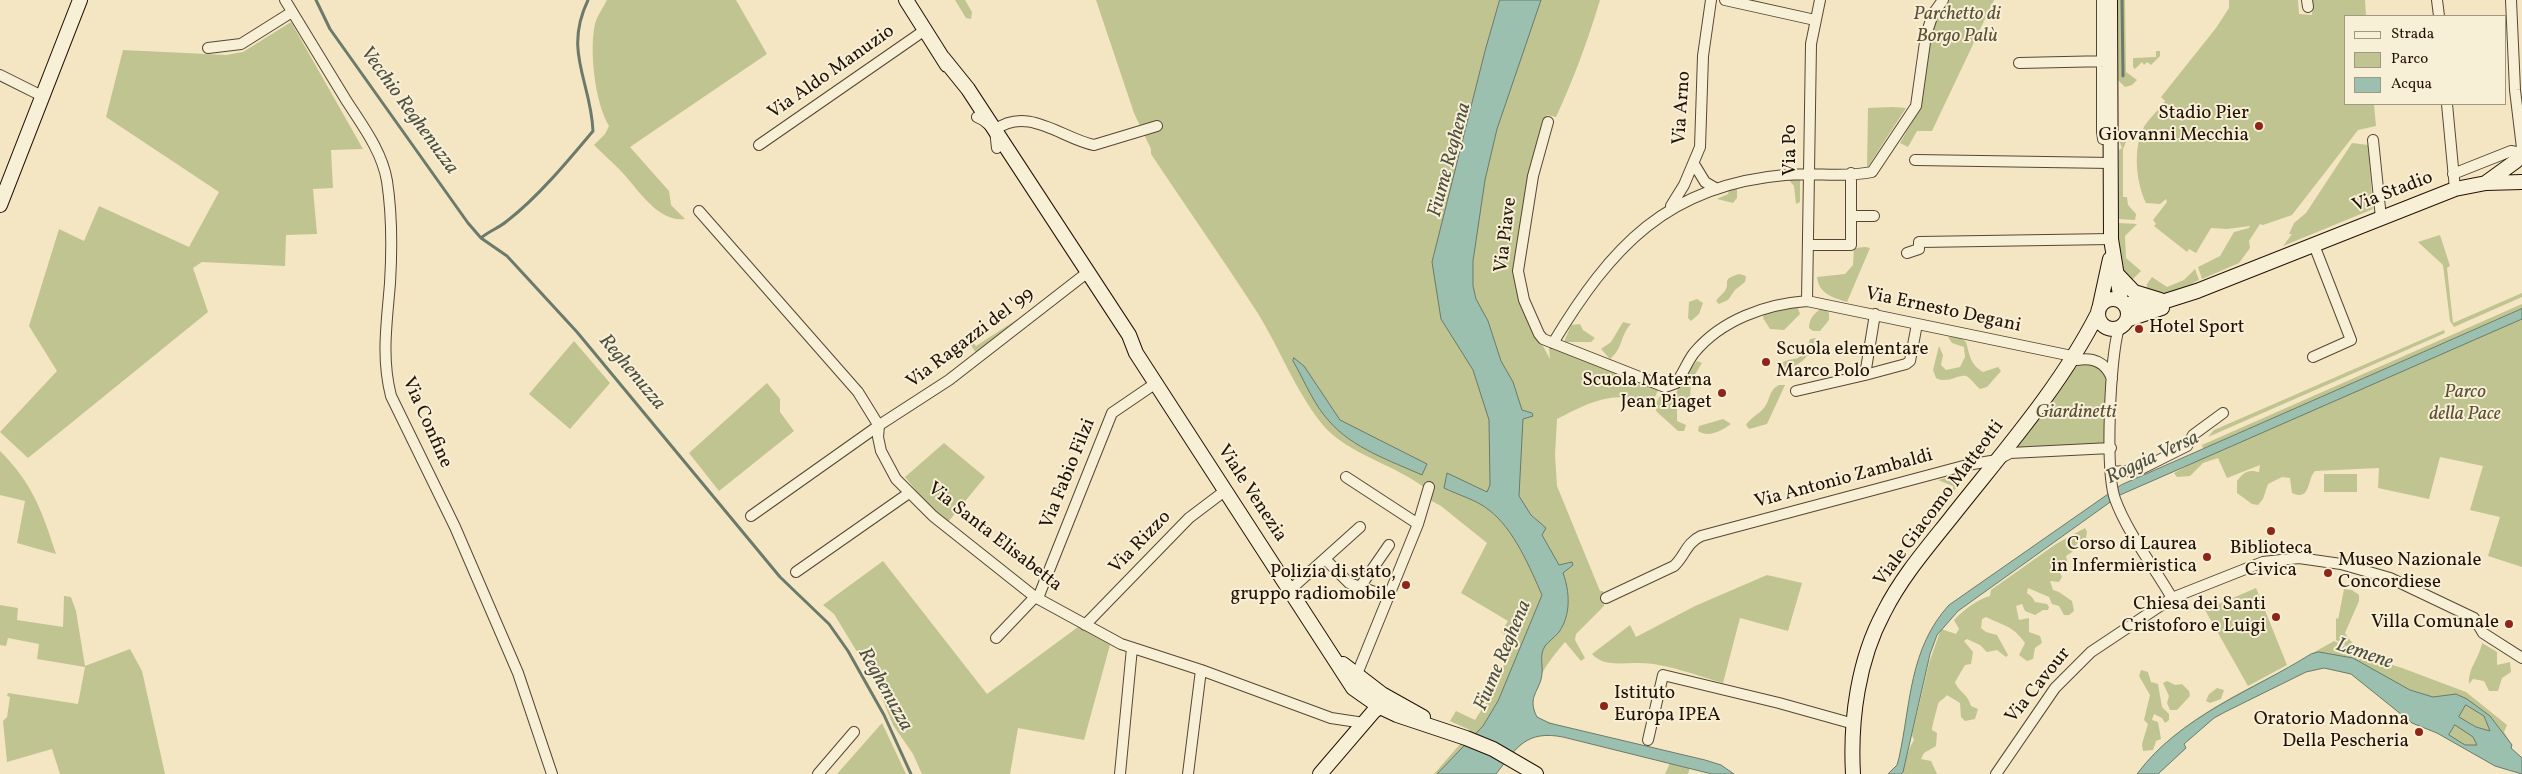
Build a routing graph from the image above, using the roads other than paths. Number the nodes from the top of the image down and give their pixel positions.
1 (80, 0) edge
2 (284, 0) edge
3 (906, 0) edge
4 (1711, 0) edge
5 (1725, 0) edge
6 (1820, 0) edge
7 (1943, 0) edge
8 (2102, 0) edge
9 (2110, 0) edge
10 (2437, 0) edge
11 (2511, 0) edge
12 (292, 12) junction
13 (2439, 15) edge
14 (1815, 20) junction
15 (925, 30) junction
16 (208, 48) dead end
17 (943, 58) junction
18 (2106, 61) junction
19 (2019, 63) dead end
20 (0, 75) edge
21 (42, 96) junction
22 (2447, 105) edge
23 (977, 118) junction
24 (1548, 122) dead end
25 (1157, 126) dead end
26 (995, 130) junction
27 (2373, 140) dead end
28 (759, 145) dead end
29 (997, 148) junction
30 (2522, 148) edge
31 (2520, 156) edge
32 (1915, 160) dead end
33 (2111, 163) junction
34 (1694, 164) junction
35 (1851, 173) junction
36 (1809, 174) junction
37 (2453, 174) junction
38 (2522, 181) edge
39 (2486, 183) junction
40 (1716, 189) junction
41 (2455, 189) junction
42 (0, 205) edge
43 (698, 211) dead end
44 (1667, 211) junction
45 (1851, 216) junction
46 (1874, 216) dead end
47 (2381, 218) junction
48 (2111, 241) junction
49 (2314, 244) junction
50 (1809, 245) junction
51 (1907, 253) dead end
52 (2116, 272) junction
53 (1085, 274) junction
54 (2209, 287) junction
55 (1807, 301) junction
56 (2165, 301) junction
57 (2123, 303) junction
58 (2099, 309) junction
59 (1875, 314) junction
60 (1918, 324) junction
61 (2119, 326) junction
62 (1553, 343) junction
63 (2312, 357) dead end
64 (2074, 358) junction
65 (1865, 376) junction
66 (2112, 380) junction
67 (1156, 383) junction
68 (1671, 386) joint
69 (1796, 391) dead end
70 (2223, 413) dead end
71 (879, 426) junction
72 (2111, 448) junction
73 (1997, 460) junction
74 (2111, 472) junction
75 (1346, 476) dead end
76 (1429, 487) dead end
77 (1226, 490) junction
78 (909, 493) junction
79 (751, 516) dead end
80 (1418, 524) junction
81 (1360, 526) dead end
82 (1389, 545) dead end
83 (1325, 559) junction
84 (796, 572) dead end
85 (1360, 587) junction
86 (1291, 589) junction
87 (1389, 597) junction
88 (1037, 598) junction
89 (1606, 598) dead end
90 (2172, 598) junction
91 (1085, 625) junction
92 (996, 638) dead end
93 (1132, 648) junction
94 (2522, 658) edge
95 (1201, 670) junction
96 (1359, 682) junction
97 (1380, 707) junction
98 (1397, 715) junction
99 (1422, 716) junction
100 (1370, 721) junction
101 (1854, 724) junction
102 (854, 732) dead end
103 (1452, 732) junction
104 (1648, 740) dead end
105 (1525, 770) edge
106 (552, 774) edge
107 (818, 774) edge
108 (1120, 774) edge
109 (1188, 774) edge
110 (1320, 774) edge
111 (1853, 774) edge
112 (1996, 774) edge

1 - 21 main road
2 - 12 street, Via Confine
3 - 15 main road, Viale Venezia
4 - 34 street, Via Arno
5 - 14 street
6 - 14 street, Via Po
7 - 35 street
8 - 18 street
9 - 18 main road
10 - 13 street
11 - 30 street
12 - 16 street
12 - 106 street, Via Confine
14 - 36 street, Via Po
15 - 17 main road, Viale Venezia
15 - 28 street, Via Aldo Manuzio
17 - 23 main road, Viale Venezia
17 - 26 main road, Viale Venezia
18 - 19 street
18 - 33 main road
20 - 21 street
21 - 42 main road
22 - 37 street
23 - 26 street, Viale Venezia
23 - 29 main road, Viale Venezia
24 - 62 street, Via Piave
25 - 26 street
26 - 29 street, Viale Venezia
26 - 53 main road, Viale Venezia
27 - 47 street
29 - 53 main road, Viale Venezia
31 - 37 street, Via Stadio
31 - 38 main road, Via Stadio
31 - 39 main road, Via Stadio
32 - 33 street
33 - 48 main road
34 - 40 street
34 - 44 street, Via Arno
35 - 36 street
35 - 45 street
36 - 40 street
36 - 50 street, Via Po
37 - 41 street
38 - 39 main road, Via Stadio
39 - 41 main road, Via Stadio
40 - 44 street
41 - 47 main road, Via Stadio
43 - 71 street, Via Santa Elisabetta
44 - 62 street
45 - 46 street
45 - 50 street
47 - 49 main road, Via Stadio
48 - 51 street
48 - 52 main road
48 - 58 main road, Viale Giacomo Matteotti
49 - 54 main road, Via Stadio
49 - 63 street
50 - 55 street, Via Po
52 - 56 main road
52 - 57 main road
53 - 67 main road, Viale Venezia
53 - 71 street, Via Ragazzi del '99
54 - 56 main road, Via Stadio
54 - 61 main road, Via Stadio
55 - 59 street, Via Ernesto Degani
55 - 68 street, Via Ernesto Degani
56 - 57 main road, Via Stadio
57 - 58 main road
57 - 61 main road
58 - 61 main road
58 - 64 main road, Viale Giacomo Matteotti
59 - 60 street, Via Ernesto Degani
59 - 65 street
60 - 64 street, Via Ernesto Degani
60 - 65 street
61 - 64 main road, Viale Giacomo Matteotti
61 - 66 street
62 - 68 street, Via Piave
64 - 66 street, Via Ernesto Degani
64 - 73 main road, Viale Giacomo Matteotti
65 - 69 street
66 - 72 street
67 - 77 main road, Viale Venezia
67 - 88 street, Via Fabio Filzi
70 - 74 street
71 - 78 street, Via Santa Elisabetta
71 - 79 street, Via Ragazzi del '99
72 - 73 street, Via Antonio Zambaldi
72 - 74 street
73 - 89 street, Via Antonio Zambaldi
73 - 101 main road, Viale Giacomo Matteotti
74 - 90 street
75 - 80 street
76 - 80 street
77 - 86 main road, Viale Venezia
77 - 91 street, Via Rizzo
78 - 84 street
78 - 88 street, Via Santa Elisabetta
80 - 87 street
81 - 83 street
82 - 85 street
83 - 85 street
83 - 86 street
85 - 87 street
86 - 96 main road, Viale Venezia
87 - 96 street
88 - 91 street, Via Santa Elisabetta
88 - 92 street
90 - 94 street, Via Cavour
90 - 112 street, Via Cavour
91 - 93 street, Via Santa Elisabetta
93 - 95 street, Via Santa Elisabetta
93 - 108 street
95 - 100 street, Via Santa Elisabetta
95 - 109 street
96 - 97 main road, Viale Venezia
96 - 99 main road, Viale Venezia
96 - 100 main road, Viale Venezia
97 - 98 main road, Viale Venezia
97 - 99 main road, Viale Venezia
97 - 100 main road
98 - 100 main road
98 - 103 main road, Viale Venezia
99 - 103 main road, Viale Venezia
100 - 110 main road
101 - 104 street
101 - 111 main road, Viale Giacomo Matteotti
102 - 107 street
103 - 105 main road, Viale Venezia

